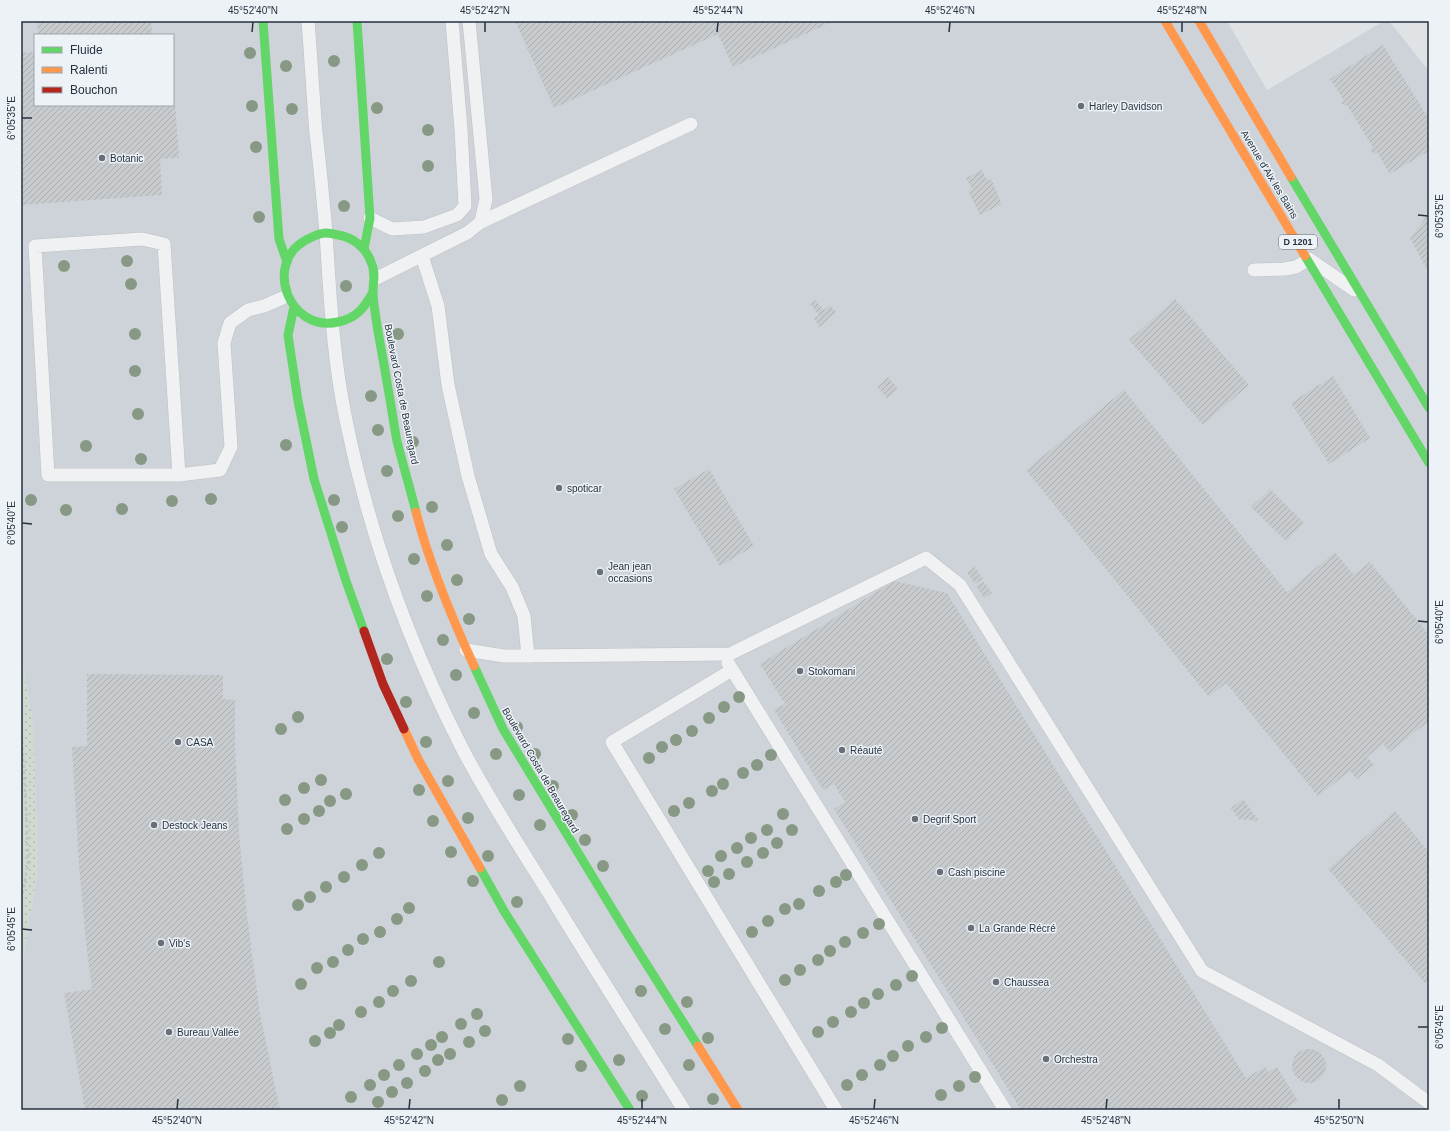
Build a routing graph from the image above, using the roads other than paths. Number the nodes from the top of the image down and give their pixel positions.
1 (263, 21) edge
2 (308, 21) edge
3 (357, 21) edge
4 (452, 21) edge
5 (469, 21) edge
6 (1165, 21) edge
7 (1199, 21) edge
8 (691, 124) dead end
9 (370, 218) junction
10 (481, 222) junction
11 (326, 233) junction
12 (364, 249) junction
13 (422, 256) junction
14 (1309, 259) junction
15 (287, 262) junction
16 (1254, 270) dead end
17 (374, 286) junction
18 (1361, 294) junction
19 (287, 296) junction
20 (294, 308) junction
21 (331, 324) junction
22 (1429, 408) edge
23 (1429, 463) edge
24 (179, 475) junction
25 (466, 650) junction
26 (722, 654) junction
27 (528, 656) junction
28 (732, 670) junction
29 (1429, 1103) edge
30 (630, 1110) edge
31 (684, 1110) edge
32 (738, 1110) edge
33 (836, 1110) edge
34 (1005, 1110) edge

1 - 15 street, Boulevard Costa de Beauregard
2 - 11 lane
3 - 9 street
4 - 9 lane
5 - 10 lane
6 - 14 street, Avenue d'Aix les Bains / D 1201
7 - 18 street, Avenue d'Aix les Bains / D 1201
8 - 10 lane
9 - 12 street
10 - 13 lane
11 - 12 street, Boulevard Costa de Beauregard
11 - 15 street, Boulevard Costa de Beauregard
11 - 21 lane
12 - 17 street, Boulevard Costa de Beauregard
13 - 17 lane
13 - 27 lane
14 - 16 lane
14 - 18 lane
14 - 23 street, Avenue d'Aix les Bains / D 1201
15 - 19 street, Boulevard Costa de Beauregard
17 - 21 street, Boulevard Costa de Beauregard
17 - 25 street, Boulevard Costa de Beauregard
18 - 22 street, Avenue d'Aix les Bains / D 1201
19 - 20 street, Boulevard Costa de Beauregard
19 - 24 lane
20 - 21 street, Boulevard Costa de Beauregard
20 - 30 street
21 - 31 lane
24 - 24 lane
25 - 27 lane
25 - 32 street, Boulevard Costa de Beauregard
26 - 27 lane
26 - 28 lane
26 - 29 lane
28 - 33 lane
28 - 34 lane

